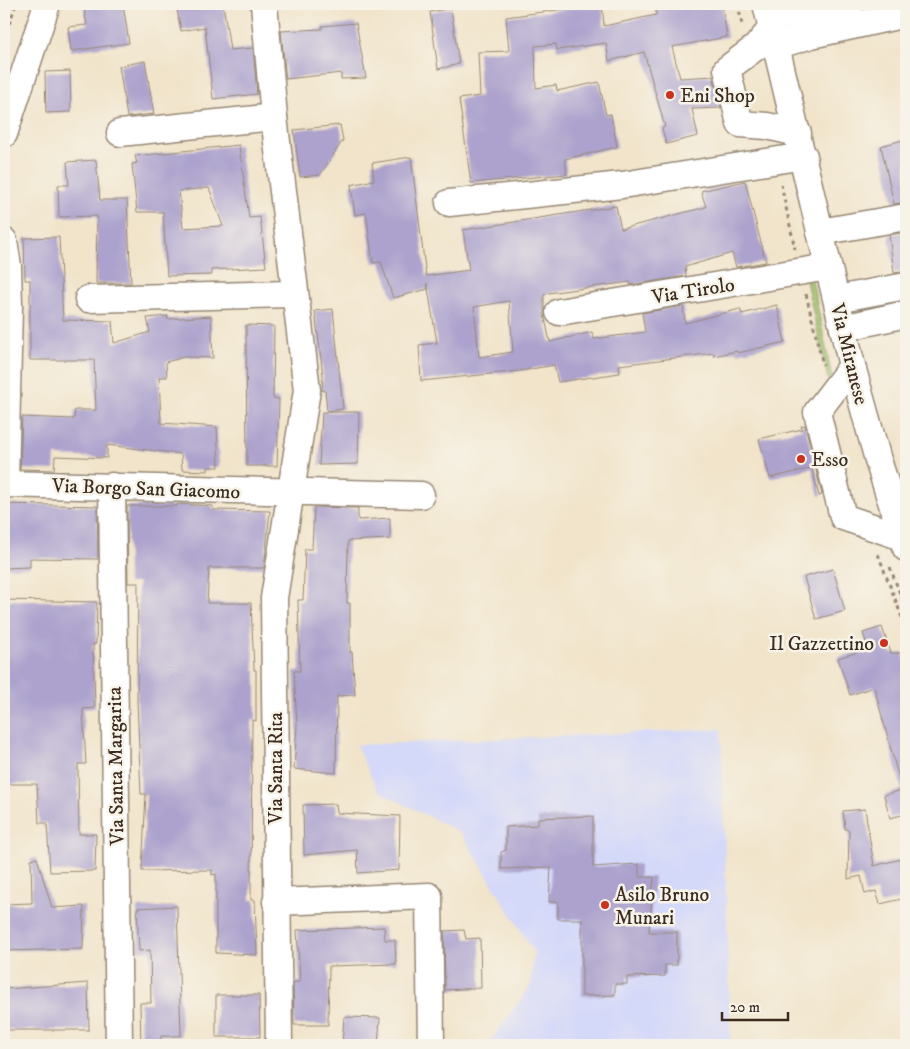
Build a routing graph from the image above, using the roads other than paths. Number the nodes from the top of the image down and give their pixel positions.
1 (47, 4) edge
2 (264, 4) edge
3 (851, 4) edge
4 (906, 14) edge
5 (771, 24) edge
6 (274, 116) junction
7 (120, 133) dead end
8 (4, 134) edge
9 (801, 145) junction
10 (449, 203) dead end
11 (906, 217) edge
12 (820, 232) junction
13 (4, 241) edge
14 (828, 267) junction
15 (906, 286) edge
16 (294, 294) junction
17 (88, 299) dead end
18 (836, 299) junction
19 (559, 312) dead end
20 (906, 314) edge
21 (843, 328) junction
22 (852, 366) junction
23 (4, 484) edge
24 (112, 486) junction
25 (289, 492) junction
26 (421, 495) dead end
27 (899, 550) edge
28 (276, 902) junction
29 (119, 1045) edge
30 (279, 1045) edge
31 (431, 1045) edge

1 - 8 street
2 - 6 street
3 - 5 street
4 - 5 street
5 - 9 street, Via Miranese
5 - 9 street
6 - 7 street
6 - 16 street
9 - 10 street
9 - 12 street, Via Miranese
11 - 12 street
12 - 14 street, Via Miranese
13 - 23 street
14 - 18 street, Via Miranese
14 - 19 street, Via Tirolo
15 - 18 street
16 - 17 street
16 - 25 street
18 - 21 street, Via Miranese
20 - 21 street
21 - 22 street, Via Miranese
22 - 27 street, Via Miranese
22 - 27 street
23 - 24 street, Via Borgo San Giacomo
24 - 25 street, Via Borgo San Giacomo
24 - 29 street, Via Santa Margarita
25 - 26 street, Via Borgo San Giacomo
25 - 28 street, Via Santa Rita
28 - 30 street, Via Santa Rita
28 - 31 street

